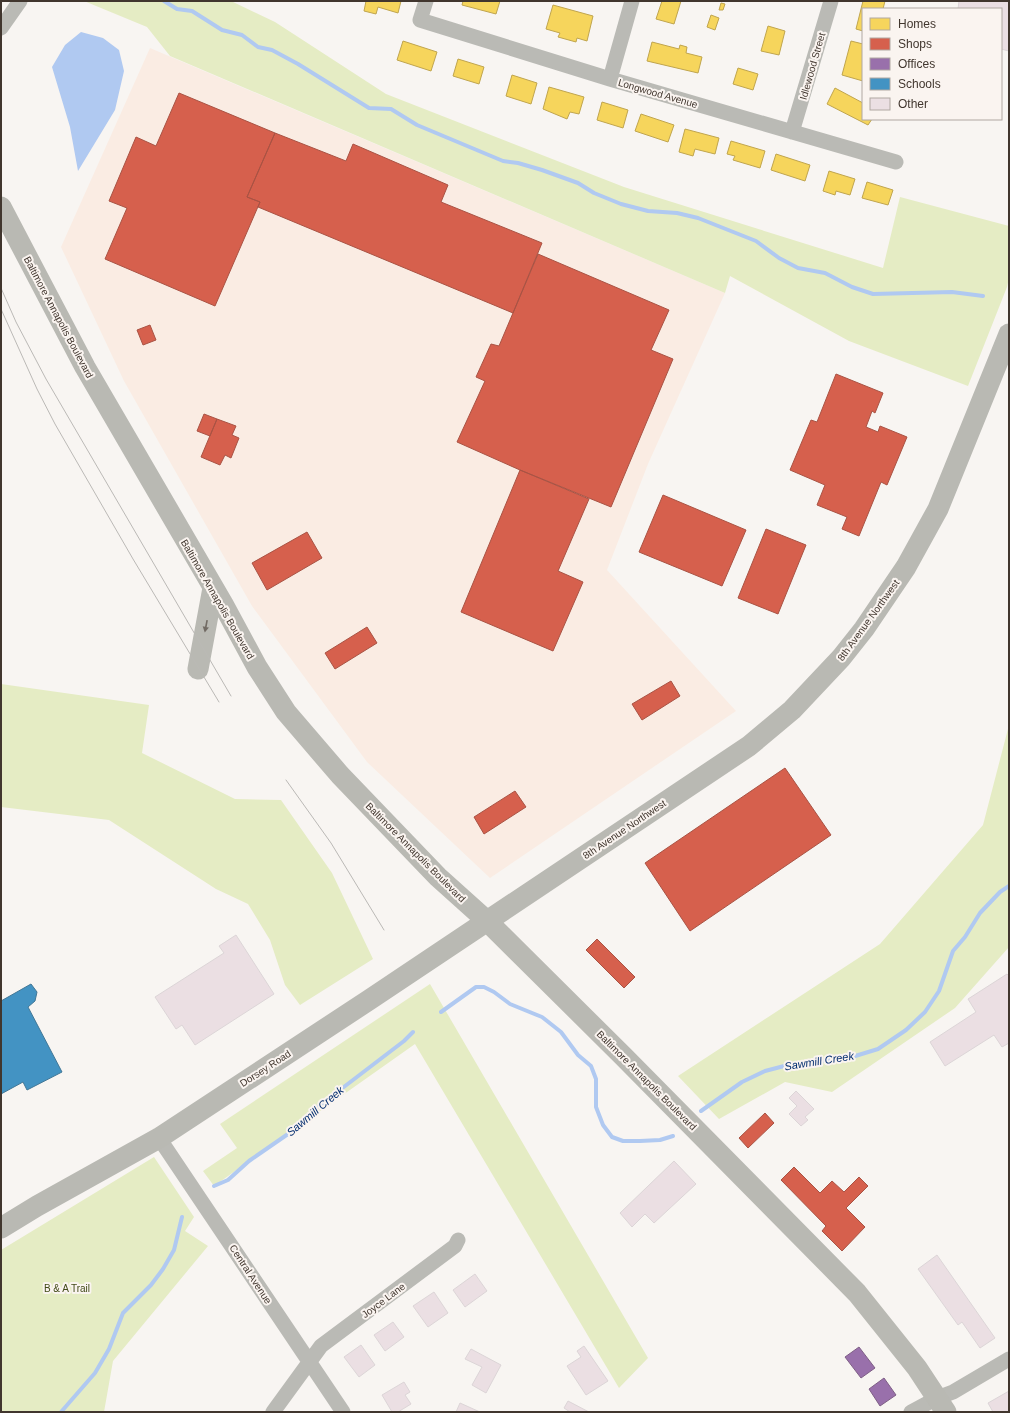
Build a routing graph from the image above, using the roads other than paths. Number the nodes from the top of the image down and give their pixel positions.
1 (20, 1) edge
2 (426, 1) edge
3 (632, 1) edge
4 (831, 1) edge
5 (1, 28) edge
6 (610, 79) junction
7 (792, 132) junction
8 (896, 162) dead end
9 (1, 207) edge
10 (1009, 334) edge
11 (213, 588) junction
12 (198, 669) dead end
13 (487, 921) junction
14 (158, 1138) junction
15 (37, 1206) junction
16 (1, 1220) edge
17 (1, 1228) edge
18 (458, 1240) dead end
19 (1009, 1359) edge
20 (310, 1362) junction
21 (941, 1405) edge
22 (273, 1412) edge
23 (343, 1412) edge
24 (911, 1412) edge

1 - 5 street
2 - 6 street, Longwood Avenue
3 - 6 street
4 - 7 street, Idlewood Street
6 - 7 street, Longwood Avenue
7 - 8 street, Longwood Avenue
9 - 11 main road, Baltimore Annapolis Boulevard
10 - 13 main road, 8th Avenue Northwest
11 -> 12 main road
11 - 13 main road, Baltimore Annapolis Boulevard
13 - 14 main road, Dorsey Road
13 - 21 main road, Baltimore Annapolis Boulevard
14 - 15 main road, Dorsey Road
14 - 20 street, Central Avenue
15 - 16 main road, Dorsey Road
15 - 17 main road, Dorsey Road
18 - 20 street, Joyce Lane
19 - 21 street
20 - 22 street, Joyce Lane
20 - 23 street, Central Avenue
21 - 24 street

